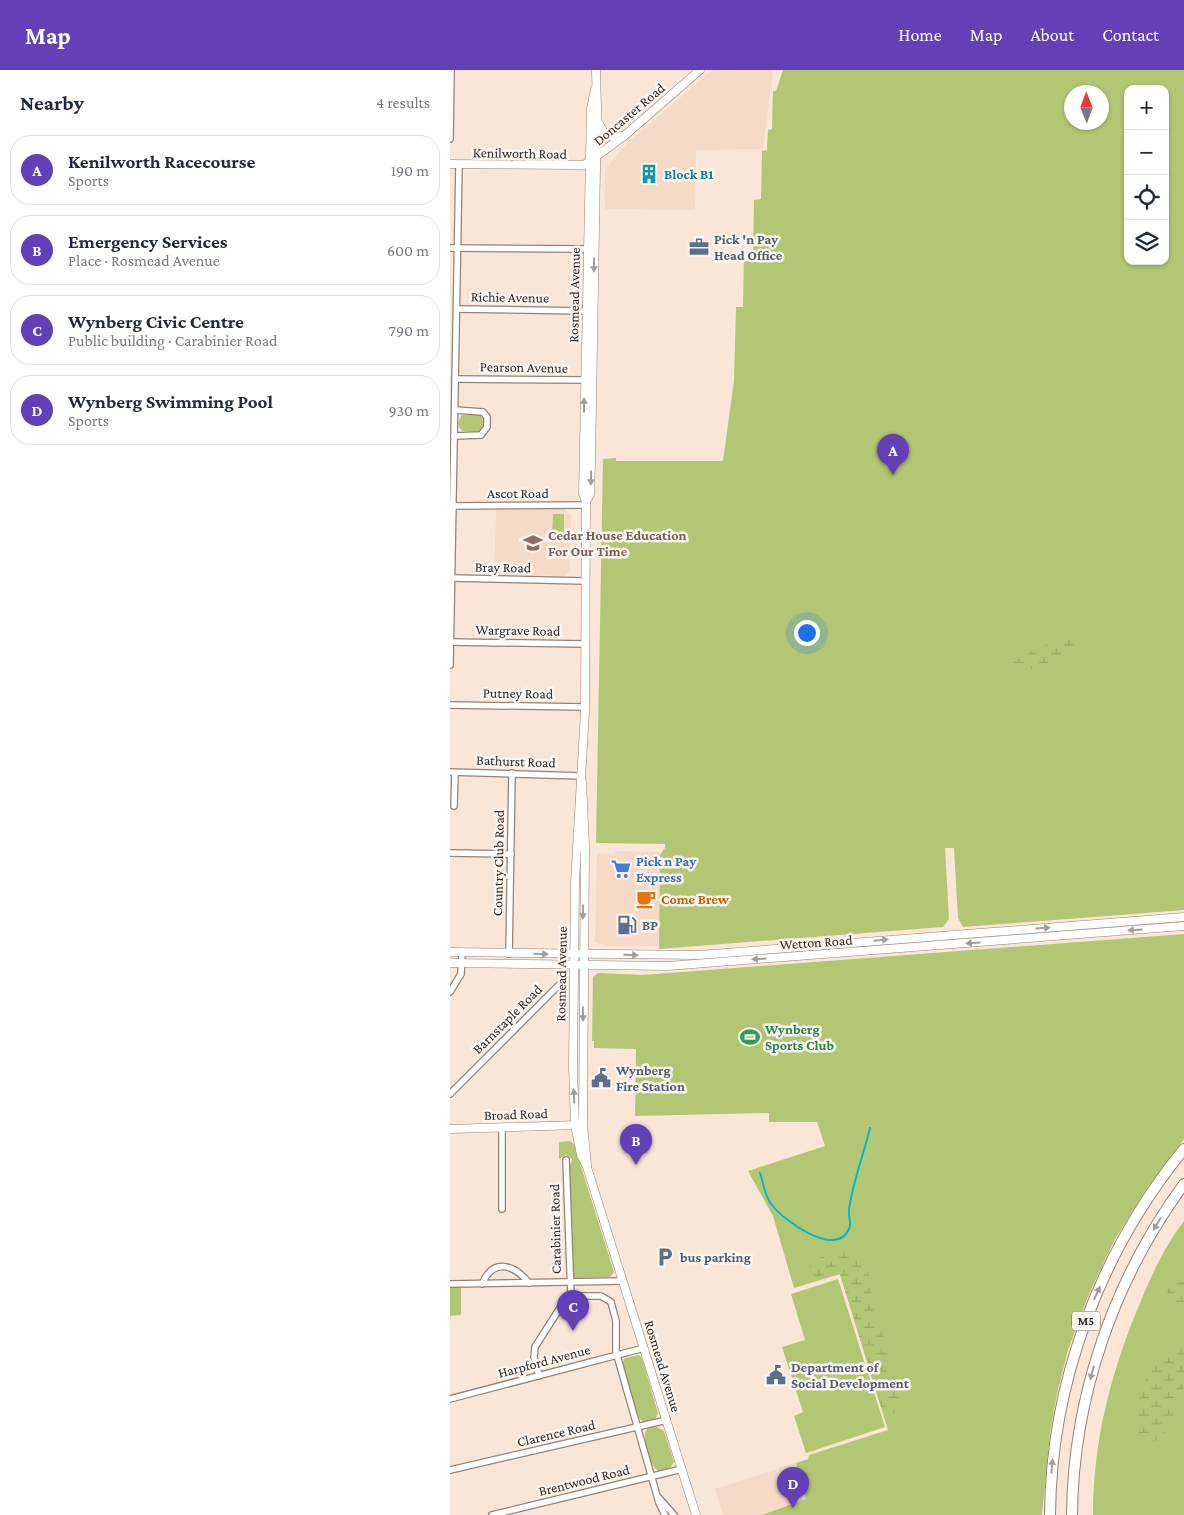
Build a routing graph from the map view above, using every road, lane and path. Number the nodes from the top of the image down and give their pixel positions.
1 (451, 70) edge
2 (596, 70) edge
3 (700, 70) edge
4 (595, 88) junction
5 (597, 120) junction
6 (624, 136) junction
7 (450, 139) edge
8 (596, 157) junction
9 (589, 162) junction
10 (450, 164) edge
11 (459, 164) junction
12 (450, 248) edge
13 (457, 248) junction
14 (587, 249) junction
15 (457, 309) junction
16 (590, 311) junction
17 (453, 348) edge
18 (455, 379) junction
19 (588, 380) junction
20 (455, 410) junction
21 (454, 436) junction
22 (586, 503) junction
23 (451, 506) edge
24 (451, 578) edge
25 (585, 581) junction
26 (450, 642) edge
27 (585, 644) junction
28 (450, 666) edge
29 (450, 704) edge
30 (585, 707) junction
31 (452, 772) edge
32 (512, 773) junction
33 (581, 777) junction
34 (454, 806) dead end
35 (450, 853) edge
36 (511, 854) junction
37 (1184, 918) edge
38 (1184, 926) edge
39 (450, 952) edge
40 (462, 952) junction
41 (509, 954) junction
42 (574, 955) junction
43 (583, 955) junction
44 (450, 963) edge
45 (462, 963) junction
46 (574, 965) junction
47 (582, 965) junction
48 (561, 982) dead end
49 (450, 992) edge
50 (450, 1094) edge
51 (579, 1126) junction
52 (502, 1128) junction
53 (450, 1129) edge
54 (1184, 1149) edge
55 (566, 1160) dead end
56 (1184, 1184) edge
57 (502, 1208) dead end
58 (568, 1282) junction
59 (623, 1282) junction
60 (529, 1283) junction
61 (450, 1284) edge
62 (482, 1284) junction
63 (571, 1296) junction
64 (644, 1348) junction
65 (617, 1355) junction
66 (539, 1376) junction
67 (450, 1399) edge
68 (667, 1420) junction
69 (638, 1427) junction
70 (682, 1469) junction
71 (450, 1470) edge
72 (652, 1476) junction
73 (658, 1496) junction
74 (492, 1515) edge
75 (665, 1515) edge
76 (674, 1515) edge
77 (696, 1515) edge
78 (1050, 1515) edge
79 (1072, 1515) edge

1 - 7 street
2 - 4 main road, Rosmead Avenue
3 - 6 main road, Doncaster Road
4 - 5 main road, Rosmead Avenue
4 - 9 main road, Rosmead Avenue
5 - 6 main road
5 - 8 main road, Rosmead Avenue
6 - 8 main road, Doncaster Road
8 - 9 main road, Doncaster Road
8 -> 16 main road, Rosmead Avenue
9 - 11 main road, Kenilworth Road
9 - 14 main road, Rosmead Avenue
10 - 11 main road, Kenilworth Road
11 - 13 street
12 - 13 street
13 - 14 street
13 - 15 street
14 - 16 main road, Rosmead Avenue
15 - 16 street, Richie Avenue
15 - 17 street
16 - 19 main road, Rosmead Avenue
17 - 18 street
18 - 19 street, Pearson Avenue
18 - 20 street
19 - 22 main road, Rosmead Avenue
20 - 21 street
20 - 21 street
21 - 23 street
22 - 23 street, Ascot Road
22 - 25 main road, Rosmead Avenue
23 - 24 street
24 - 25 street, Bray Road
24 - 26 street
25 - 27 main road, Rosmead Avenue
26 - 27 street, Wargrave Road
26 - 28 street
27 - 30 main road, Rosmead Avenue
29 - 30 street, Putney Road
30 - 33 main road, Rosmead Avenue
31 - 32 street, Bathurst Road
31 - 34 street
32 - 33 street, Bathurst Road
32 - 36 street, Country Club Road
33 - 42 main road, Rosmead Avenue
33 -> 43 main road, Rosmead Avenue
35 - 36 street
36 - 41 street, Country Club Road
43 -> 37 main road, Wetton Road
38 -> 47 main road, Wetton Road
39 - 40 main road, Wetton Road
40 - 41 main road, Wetton Road
40 - 45 street
41 -> 42 main road, Wetton Road
42 - 43 main road, Wetton Road
42 - 46 main road, Rosmead Avenue
43 - 47 main road, Rosmead Avenue
44 - 45 main road, Wetton Road
45 - 46 main road, Wetton Road
45 - 49 street
46 - 47 main road, Wetton Road
51 -> 46 main road, Rosmead Avenue
47 -> 51 main road, Rosmead Avenue
48 - 50 street, Barnstaple Road
51 - 52 main road, Broad Road
51 - 59 main road, Rosmead Avenue
52 - 53 main road, Broad Road
52 - 57 street
78 -> 54 highway, M5
55 - 58 street, Carabinier Road
56 -> 79 highway, M5
58 - 59 street
58 - 60 street
58 - 63 street, Carabinier Road
59 - 64 main road, Rosmead Avenue
60 - 62 street
60 - 62 street
61 - 62 street
63 - 65 street
63 - 66 street
64 - 65 street, Harpford Avenue
64 - 68 main road, Rosmead Avenue
65 - 66 street, Harpford Avenue
65 - 69 street
66 - 67 street, Harpford Avenue
68 - 69 street, Clarence Road
68 - 70 main road, Rosmead Avenue
69 - 71 street, Clarence Road
69 - 72 street
70 - 72 street, Brentwood Road
70 - 77 main road, Rosmead Avenue
72 - 73 street
72 - 74 street, Brentwood Road
73 - 75 street
73 - 76 street

